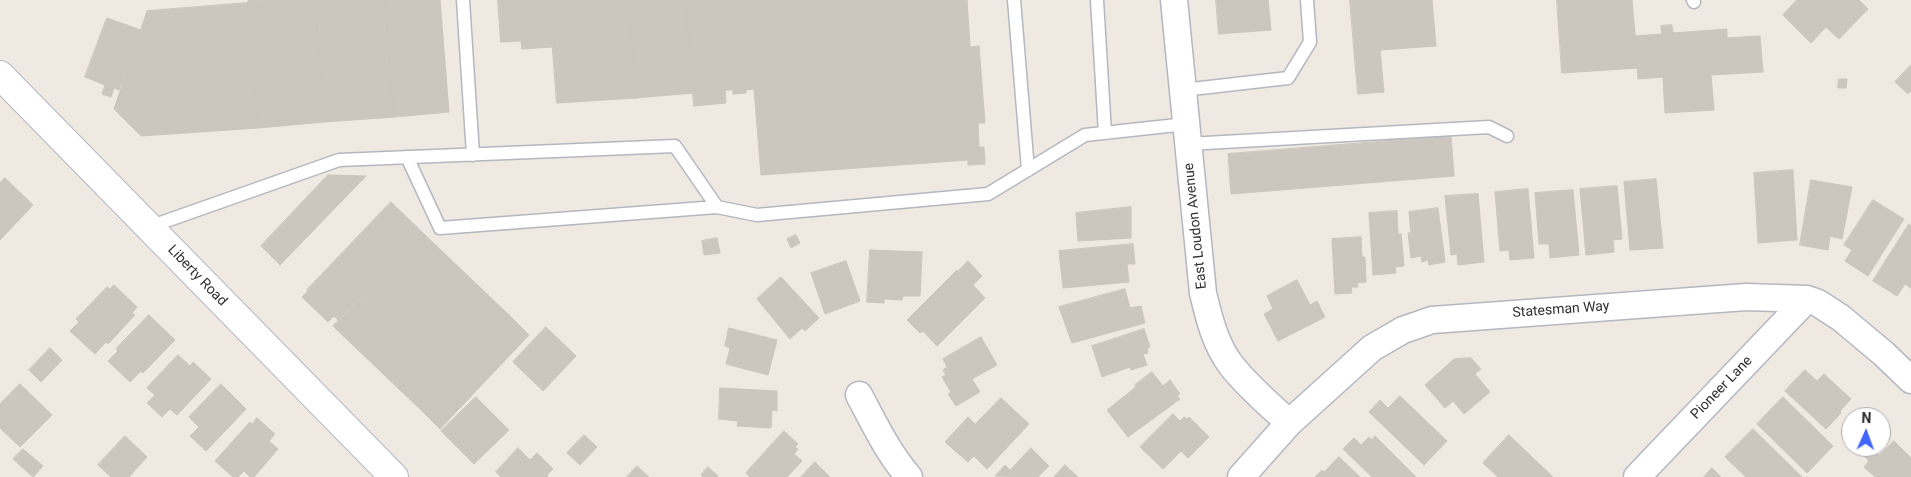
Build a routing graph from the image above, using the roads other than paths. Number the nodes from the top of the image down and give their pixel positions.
1 (464, 0) edge
2 (1014, 0) edge
3 (1097, 0) edge
4 (1174, 0) edge
5 (1307, 0) edge
6 (0, 75) edge
7 (1183, 90) junction
8 (1105, 133) junction
9 (1187, 134) junction
10 (1507, 136) dead end
11 (473, 155) junction
12 (406, 158) junction
13 (1028, 170) junction
14 (717, 207) junction
15 (149, 227) junction
16 (1807, 299) junction
17 (1911, 380) edge
18 (859, 395) dead end
19 (1289, 423) junction
20 (381, 473) edge
21 (909, 477) edge
22 (1241, 477) edge
23 (1637, 477) edge

1 - 11 lane
2 - 13 lane
3 - 8 lane
4 - 7 street, East Loudon Avenue
5 - 7 lane
6 - 15 main road, Liberty Road
7 - 9 street, East Loudon Avenue
8 - 9 lane
8 - 13 lane
9 - 10 lane
9 - 19 street, East Loudon Avenue
11 - 12 lane
11 - 14 lane
12 - 14 lane
12 - 15 lane
13 - 14 lane
15 - 20 main road, Liberty Road
16 - 17 street, Statesman Way
16 - 19 street, Statesman Way
16 - 23 street, Pioneer Lane
18 - 21 street
19 - 22 street, Statesman Way

